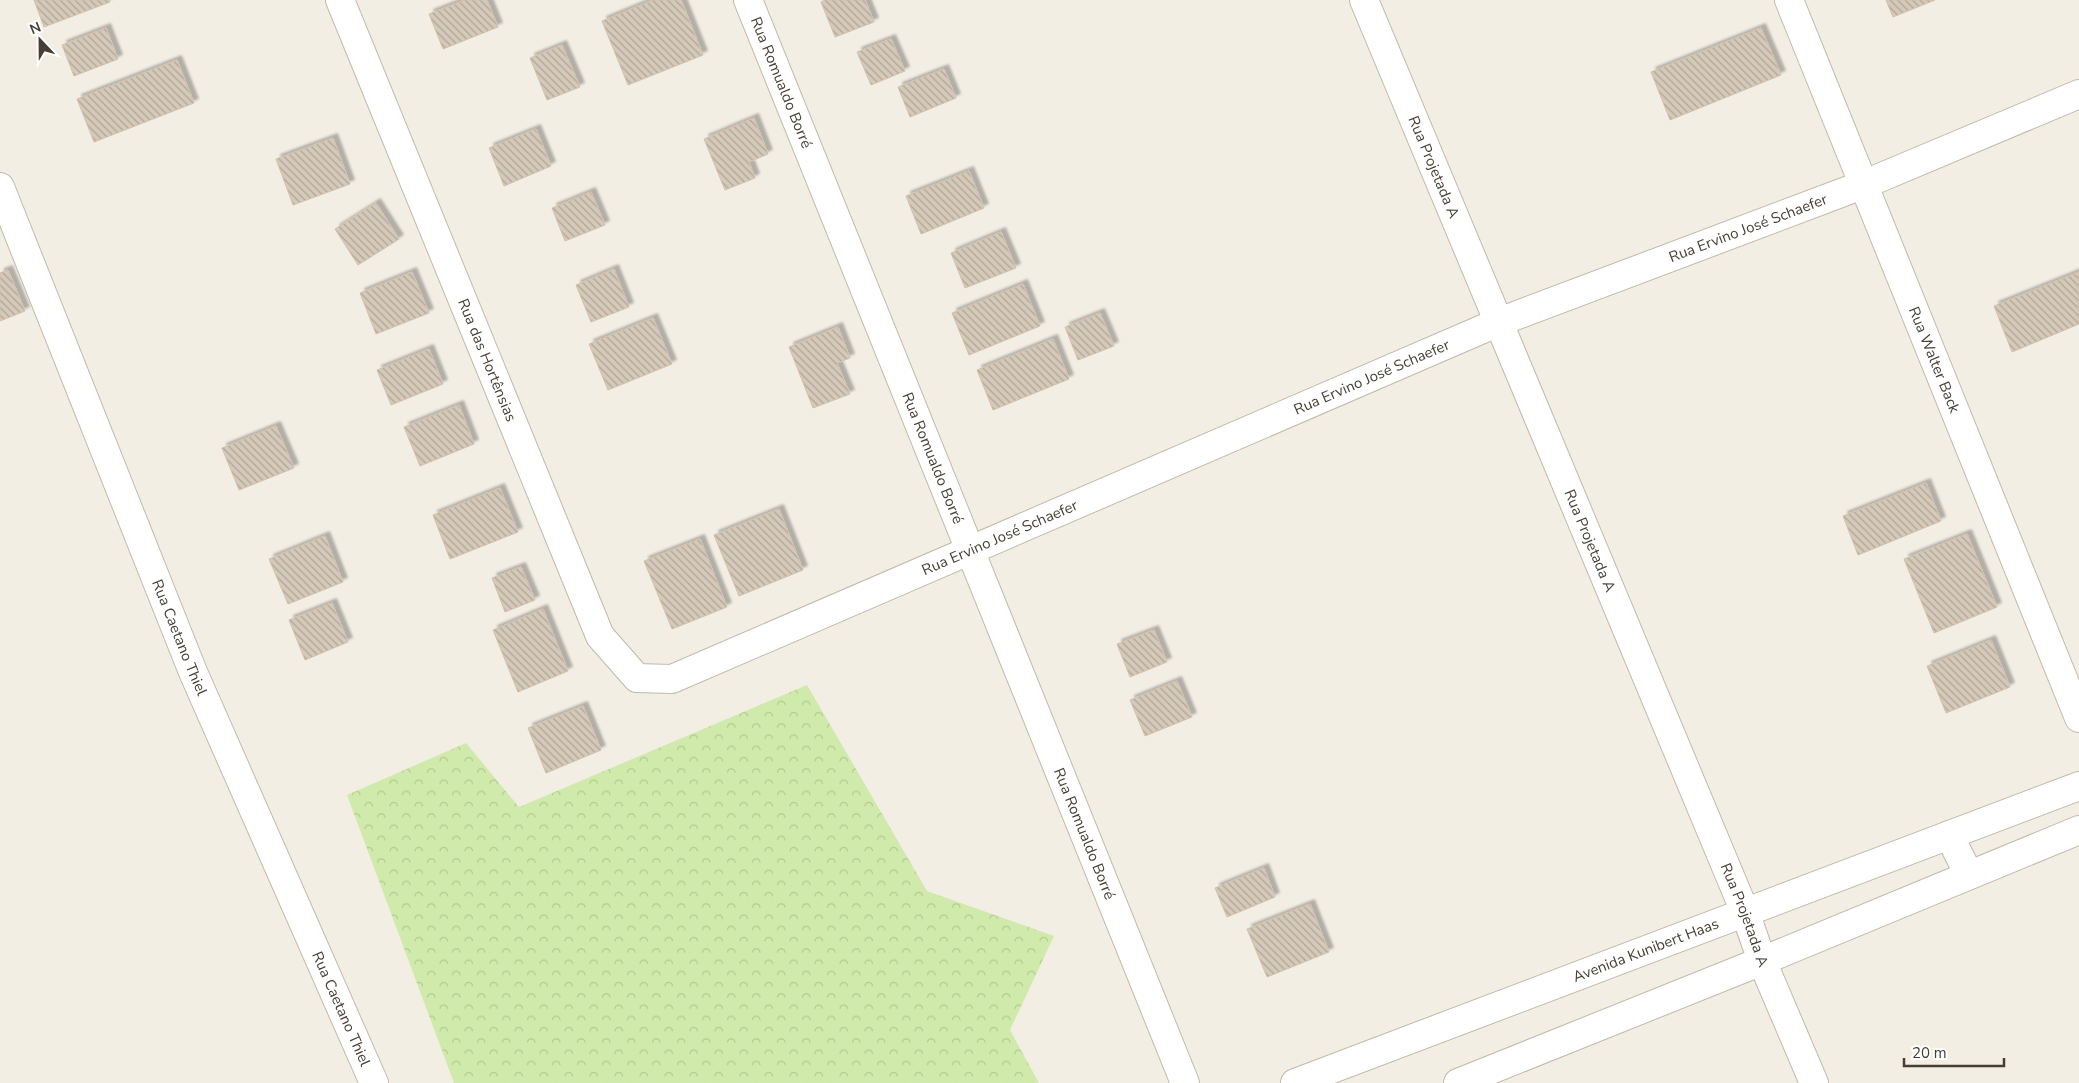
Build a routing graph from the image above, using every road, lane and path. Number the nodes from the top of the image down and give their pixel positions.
1 (340, 0) edge
2 (748, 0) edge
3 (1364, 0) edge
4 (1789, 0) edge
5 (2079, 94) edge
6 (1865, 184) junction
7 (0, 187) edge
8 (1499, 322) junction
9 (970, 551) junction
10 (672, 679) joint
11 (2079, 718) edge
12 (2079, 786) edge
13 (2079, 830) edge
14 (1949, 835) junction
15 (1969, 875) junction
16 (1745, 912) junction
17 (1762, 961) junction
18 (374, 1083) edge
19 (1185, 1083) edge
20 (1295, 1083) edge
21 (1458, 1083) edge
22 (1814, 1083) edge

1 - 10 street, Rua das Hortênsias
2 - 9 street, Rua Romualdo Borré
3 - 8 street, Rua Projetada A
4 - 6 street, Rua Walter Back
5 - 6 street, Rua Ervino José Schaefer
6 - 8 street, Rua Ervino José Schaefer
6 - 11 street, Rua Walter Back
7 - 18 street, Rua Caetano Thiel
8 - 9 street, Rua Ervino José Schaefer
8 - 16 street, Rua Projetada A
9 - 10 street, Rua Ervino José Schaefer
9 - 19 street, Rua Romualdo Borré
12 - 14 street, Avenida Kunibert Haas
13 - 15 street
14 - 15 street
14 - 16 street, Avenida Kunibert Haas
15 - 17 street
16 - 17 street, Rua Projetada A
16 - 20 street, Avenida Kunibert Haas
17 - 21 street
17 - 22 street, Rua Projetada A

